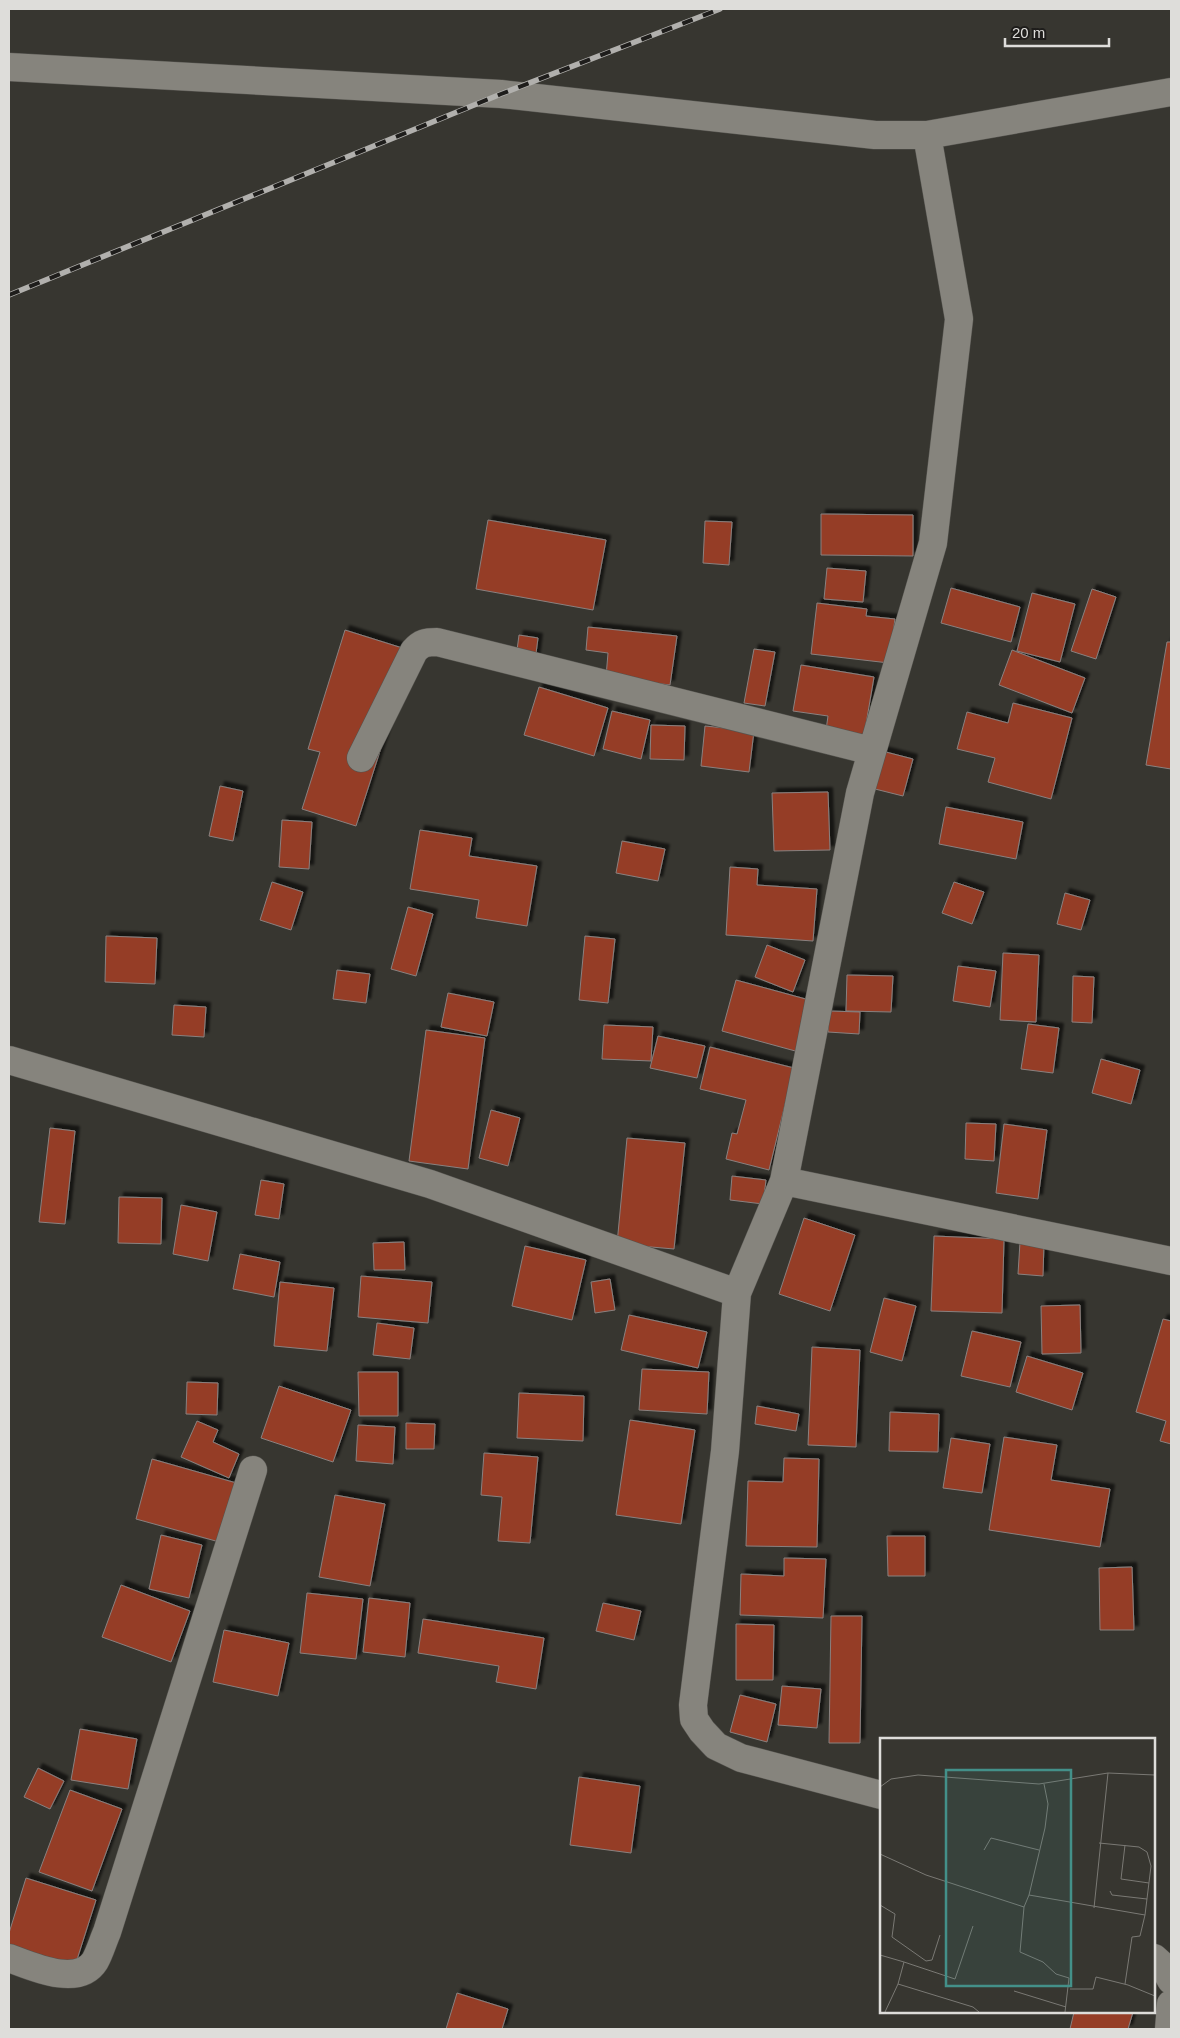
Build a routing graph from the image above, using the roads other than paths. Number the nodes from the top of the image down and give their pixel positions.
1 (9, 67) edge
2 (1171, 92) edge
3 (927, 135) junction
4 (872, 751) junction
5 (361, 758) dead end
6 (9, 1060) edge
7 (784, 1181) junction
8 (1171, 1262) edge
9 (737, 1293) junction
10 (253, 1470) dead end
11 (880, 1795) edge
12 (9, 1958) edge
13 (1155, 1959) edge
14 (1171, 1980) edge
15 (1171, 2004) edge
16 (1169, 2029) edge

1 - 3 street
2 - 3 street
3 - 4 street
4 - 5 street
4 - 7 street
6 - 9 street
7 - 8 street
7 - 9 street
9 - 11 street
10 - 12 street
13 - 14 street
15 - 16 street

